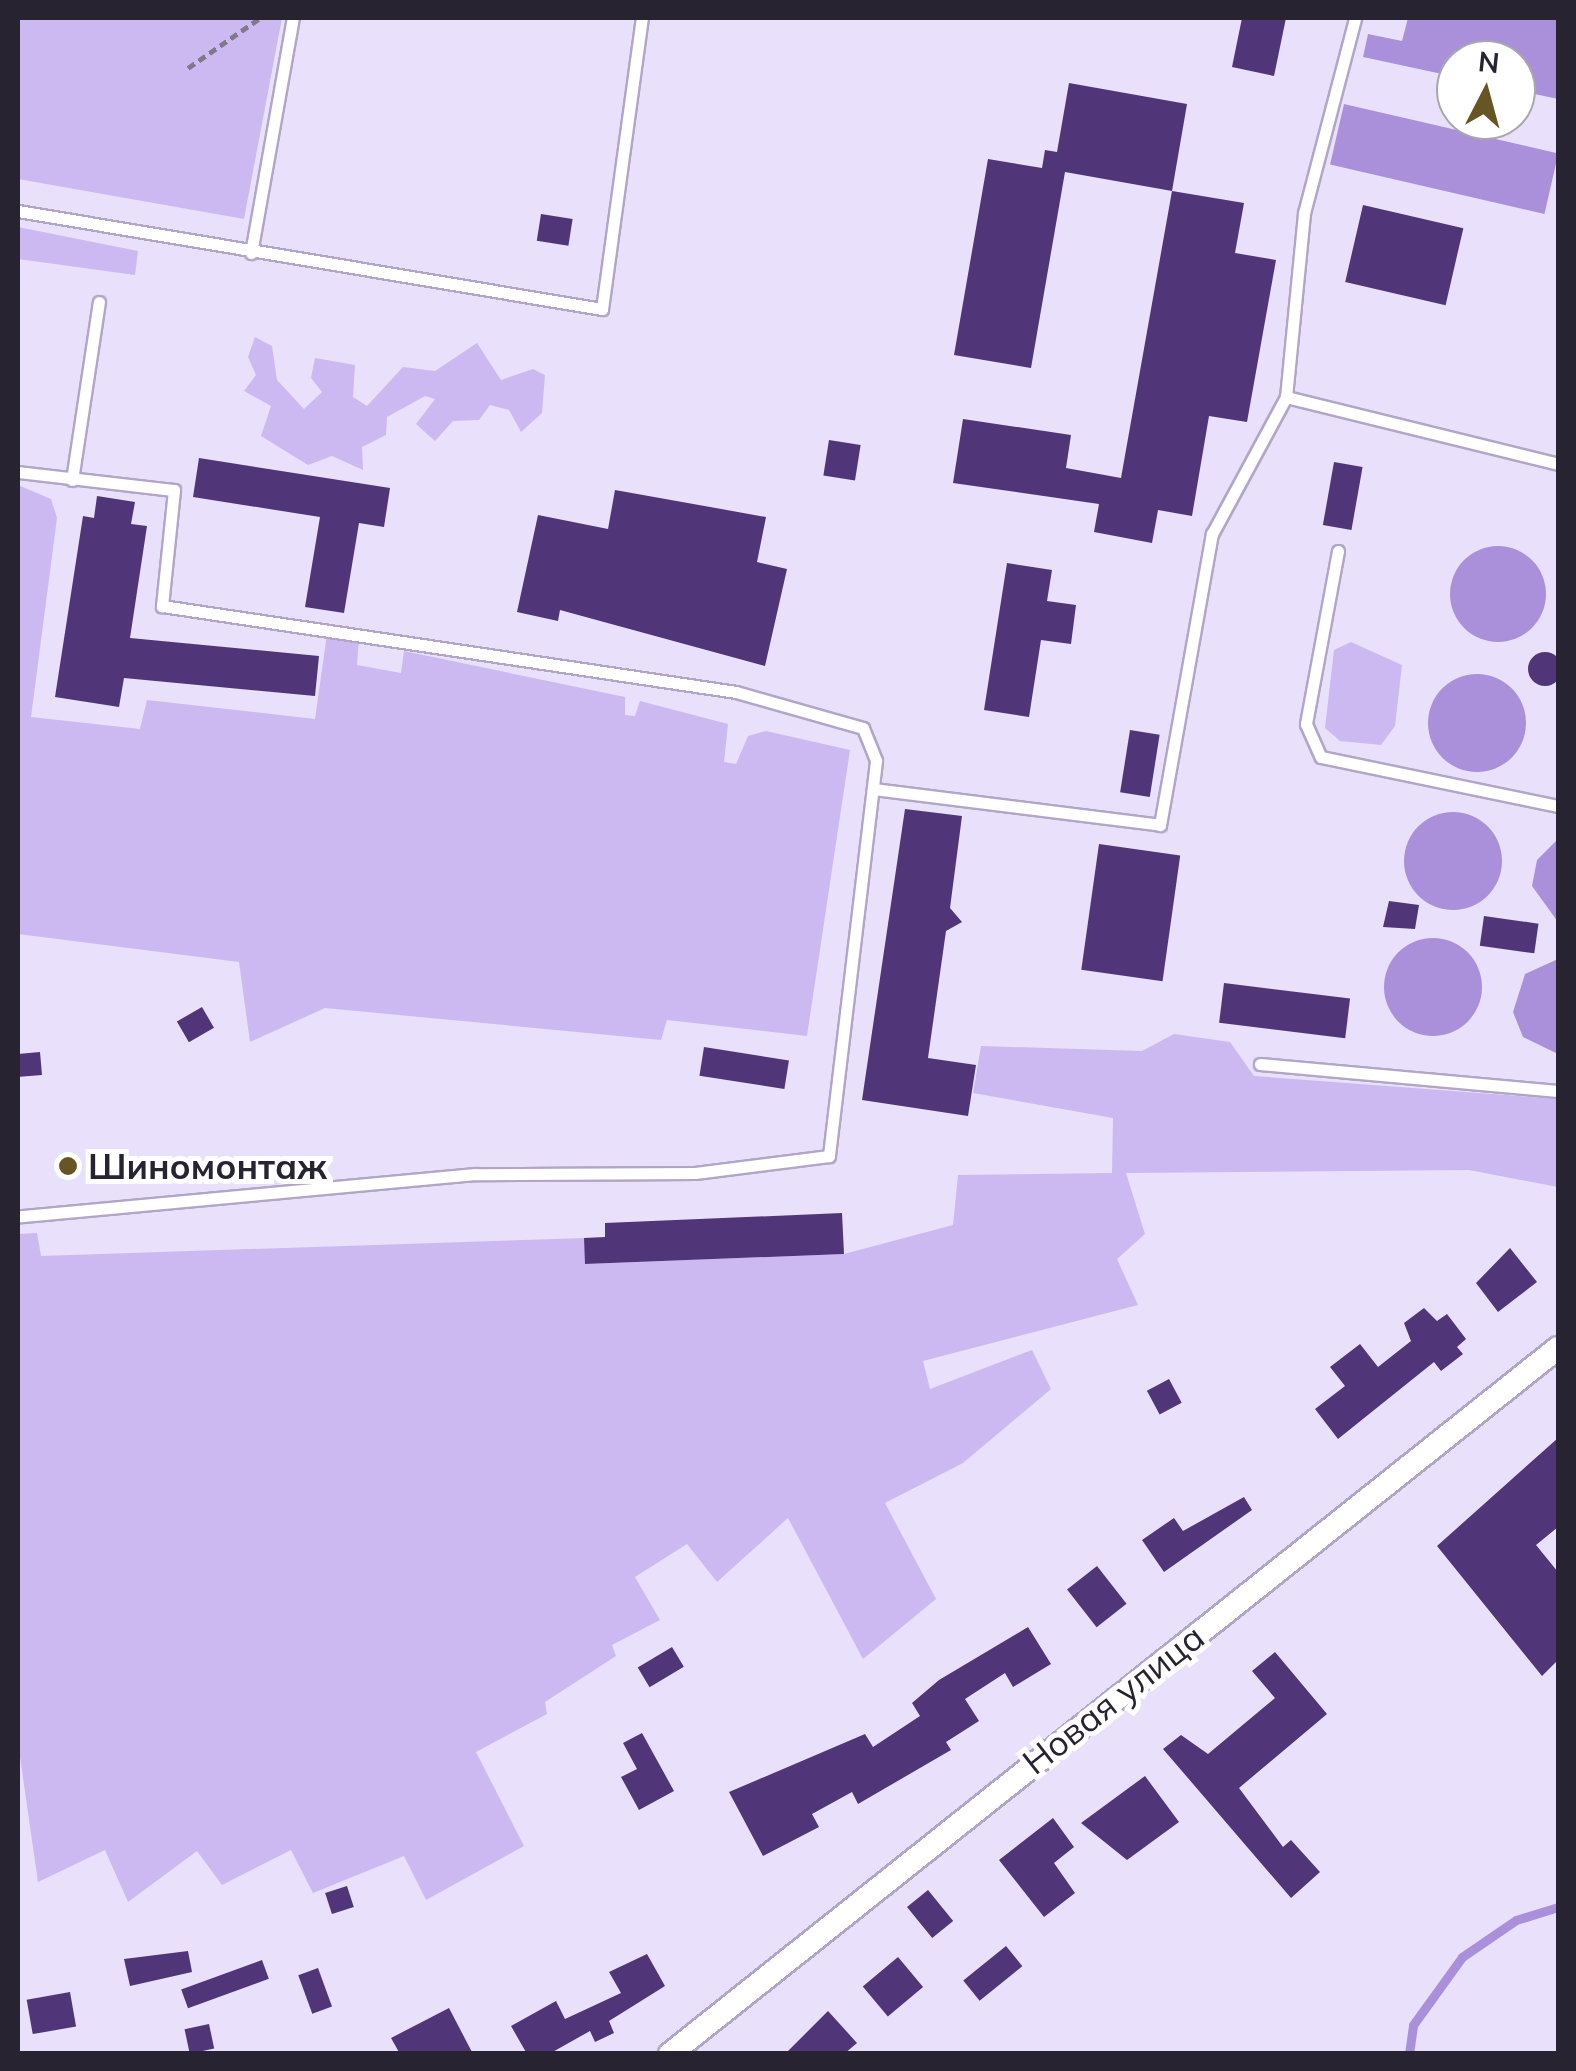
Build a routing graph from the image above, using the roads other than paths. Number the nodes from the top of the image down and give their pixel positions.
1 (293, 18) edge
2 (642, 18) edge
3 (1356, 18) edge
4 (18, 211) edge
5 (250, 253) junction
6 (99, 302) dead end
7 (1286, 397) junction
8 (1558, 464) edge
9 (18, 472) edge
10 (72, 480) junction
11 (1338, 551) dead end
12 (873, 789) junction
13 (1558, 806) edge
14 (1260, 1064) dead end
15 (1558, 1091) edge
16 (18, 1216) edge
17 (1558, 1348) edge
18 (670, 2054) edge

1 - 5 lane
2 - 5 lane
3 - 7 lane
4 - 5 lane
6 - 10 lane
7 - 8 lane
7 - 12 lane
9 - 10 lane
10 - 12 lane
11 - 13 lane
12 - 16 lane
14 - 15 lane
17 - 18 street, Новая улица

